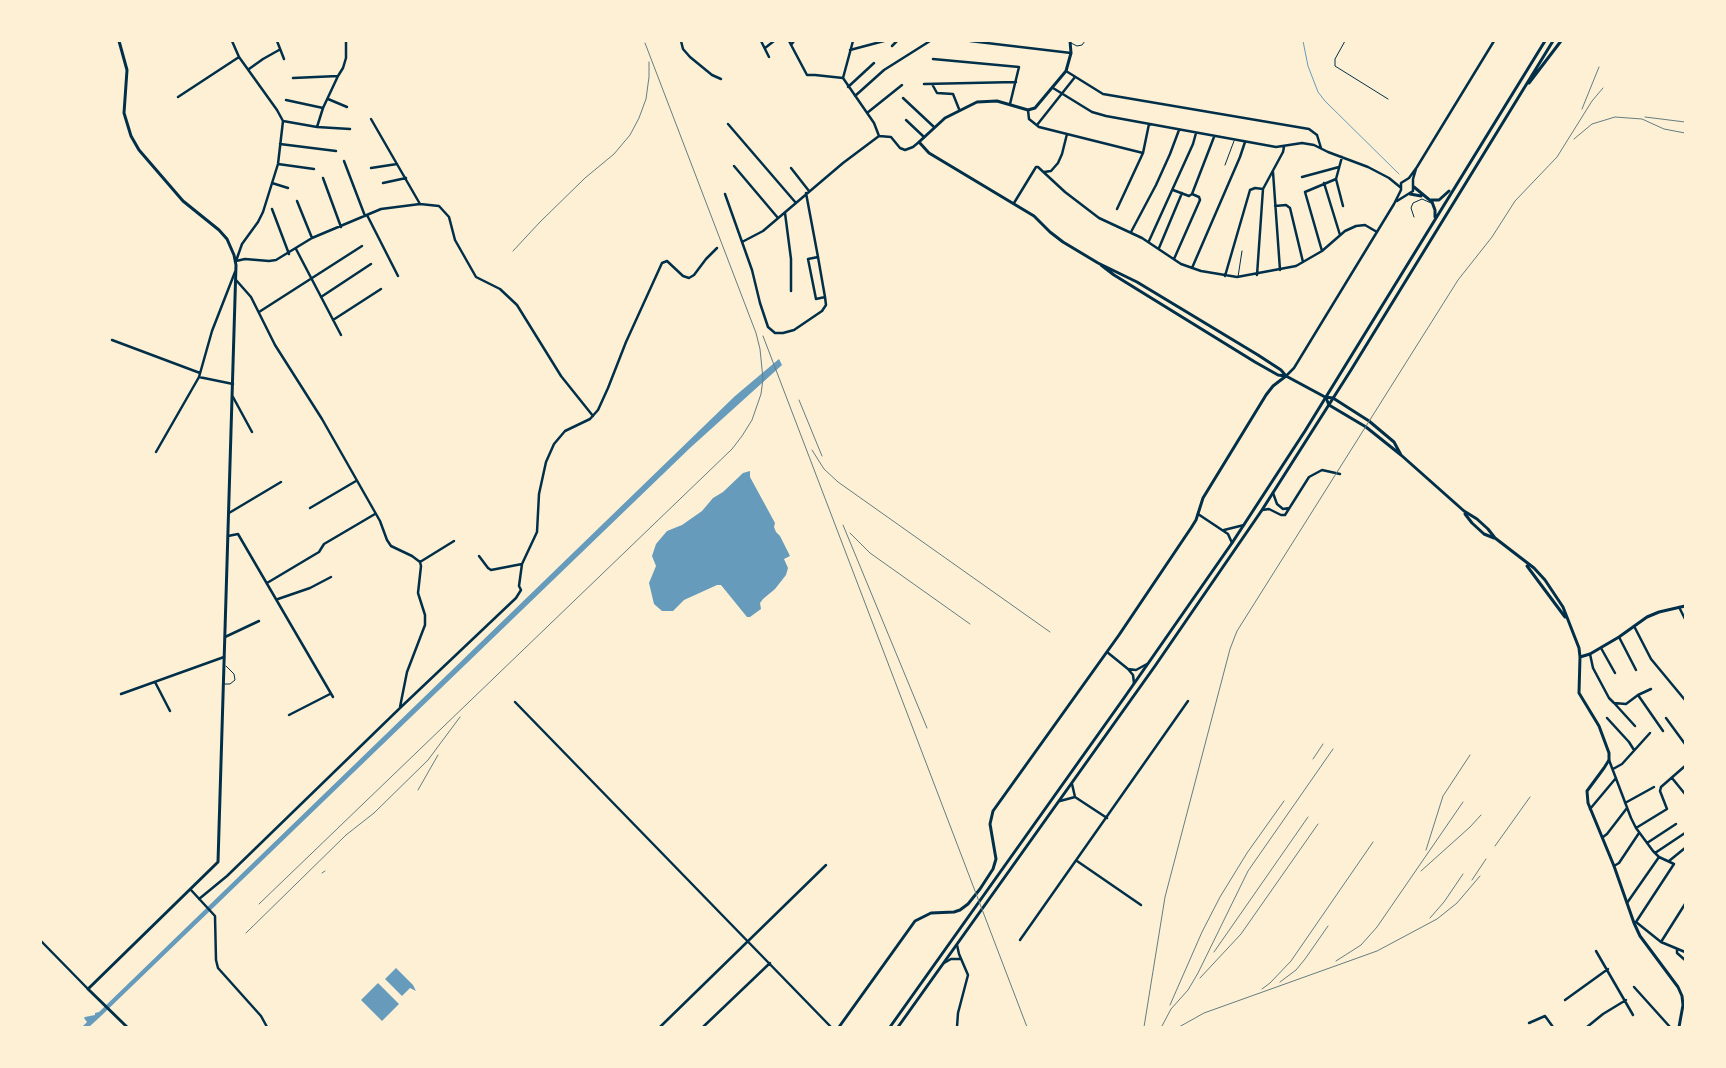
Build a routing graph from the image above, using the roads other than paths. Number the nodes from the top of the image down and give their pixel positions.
1 (119, 41) edge
2 (232, 41) edge
3 (277, 41) edge
4 (346, 41) edge
5 (681, 41) edge
6 (761, 41) edge
7 (774, 41) edge
8 (789, 41) edge
9 (794, 41) edge
10 (853, 41) edge
11 (884, 41) edge
12 (897, 41) edge
13 (970, 41) edge
14 (1085, 41) edge
15 (1345, 41) edge
16 (1494, 41) edge
17 (1545, 41) edge
18 (1553, 41) edge
19 (1561, 41) edge
20 (928, 42) edge
21 (1070, 42) edge
22 (791, 45) junction
23 (892, 46) dead end
24 (765, 48) junction
25 (279, 50) junction
26 (850, 50) junction
27 (1071, 53) junction
28 (239, 57) junction
29 (769, 57) dead end
30 (933, 58) dead end
31 (284, 59) dead end
32 (874, 62) dead end
33 (248, 69) junction
34 (1066, 71) junction
35 (338, 76) junction
36 (1075, 77) junction
37 (293, 78) dead end
38 (843, 78) junction
39 (721, 79) dead end
40 (1016, 82) junction
41 (924, 84) dead end
42 (932, 84) junction
43 (902, 85) dead end
44 (848, 87) junction
45 (1524, 87) junction
46 (1053, 88) junction
47 (1062, 94) junction
48 (855, 96) junction
49 (178, 97) dead end
50 (903, 98) dead end
51 (328, 99) junction
52 (1388, 99) dead end
53 (286, 100) dead end
54 (1010, 104) junction
55 (347, 107) dead end
56 (323, 108) junction
57 (959, 109) junction
58 (1028, 110) junction
59 (867, 113) junction
60 (371, 119) dead end
61 (906, 120) dead end
62 (283, 122) junction
63 (728, 124) dead end
64 (1149, 124) junction
65 (1037, 125) junction
66 (317, 127) junction
67 (934, 127) junction
68 (350, 129) dead end
69 (1179, 130) junction
70 (1196, 133) junction
71 (1067, 134) junction
72 (879, 136) junction
73 (924, 137) junction
74 (1214, 137) junction
75 (1234, 140) junction
76 (919, 142) junction
77 (1244, 142) junction
78 (280, 144) junction
79 (1284, 147) junction
80 (1321, 148) junction
81 (336, 151) dead end
82 (1143, 153) junction
83 (1342, 157) junction
84 (344, 161) dead end
85 (278, 164) junction
86 (397, 164) junction
87 (1225, 165) dead end
88 (734, 166) dead end
89 (1339, 167) junction
90 (1417, 167) junction
91 (371, 168) dead end
92 (791, 168) dead end
93 (1055, 168) junction
94 (314, 169) dead end
95 (1272, 170) junction
96 (1044, 172) junction
97 (1302, 177) dead end
98 (322, 178) dead end
99 (406, 178) junction
100 (1389, 178) junction
101 (1336, 179) junction
102 (1052, 180) junction
103 (1405, 181) junction
104 (272, 183) junction
105 (384, 183) dead end
106 (1324, 183) junction
107 (1414, 185) junction
108 (1454, 186) junction
109 (288, 188) dead end
110 (1263, 189) junction
111 (1400, 189) junction
112 (1173, 190) junction
113 (808, 192) junction
114 (1182, 193) junction
115 (724, 194) dead end
116 (1192, 194) junction
117 (1408, 194) junction
118 (1423, 196) junction
119 (1430, 200) junction
120 (297, 202) dead end
121 (796, 203) junction
122 (1014, 203) junction
123 (420, 204) junction
124 (1394, 204) junction
125 (1433, 204) junction
126 (1275, 206) junction
127 (1343, 206) dead end
128 (272, 208) dead end
129 (1117, 209) dead end
130 (785, 212) junction
131 (366, 216) junction
132 (1414, 217) dead end
133 (778, 218) junction
134 (1434, 218) junction
135 (341, 227) junction
136 (1131, 232) junction
137 (1377, 232) junction
138 (1340, 235) junction
139 (312, 238) junction
140 (1149, 241) junction
141 (742, 242) junction
142 (362, 246) dead end
143 (717, 248) dead end
144 (1159, 248) junction
145 (296, 249) junction
146 (1322, 251) junction
147 (1242, 252) dead end
148 (289, 254) junction
149 (818, 257) junction
150 (1174, 259) junction
151 (236, 261) junction
152 (1302, 262) junction
153 (1098, 263) junction
154 (372, 264) dead end
155 (1192, 268) junction
156 (236, 270) junction
157 (1280, 270) junction
158 (1257, 275) junction
159 (398, 276) dead end
160 (1225, 276) junction
161 (1237, 277) junction
162 (312, 278) junction
163 (236, 280) junction
164 (381, 289) dead end
165 (790, 291) dead end
166 (321, 297) junction
167 (825, 297) junction
168 (259, 312) junction
169 (333, 320) junction
170 (341, 335) dead end
171 (112, 340) dead end
172 (1274, 373) junction
173 (200, 375) junction
174 (1286, 376) junction
175 (1276, 383) junction
176 (233, 384) junction
177 (232, 396) junction
178 (1325, 397) junction
179 (1333, 398) junction
180 (1329, 405) junction
181 (593, 416) junction
182 (252, 432) dead end
183 (156, 452) dead end
184 (1401, 455) junction
185 (1340, 474) dead end
186 (356, 480) junction
187 (281, 482) dead end
188 (1272, 493) junction
189 (310, 508) dead end
190 (1290, 508) junction
191 (1262, 510) junction
192 (229, 513) junction
193 (376, 514) junction
194 (1198, 514) junction
195 (1244, 525) junction
196 (1224, 530) junction
197 (228, 536) junction
198 (454, 541) dead end
199 (1232, 543) junction
200 (479, 556) dead end
201 (420, 562) junction
202 (522, 564) junction
203 (331, 577) dead end
204 (267, 583) junction
205 (278, 599) junction
206 (1685, 606) edge
207 (1679, 607) junction
208 (1685, 619) edge
209 (258, 621) dead end
210 (1634, 626) junction
211 (1619, 637) junction
212 (224, 638) junction
213 (1601, 648) junction
214 (1107, 652) junction
215 (1590, 654) junction
216 (224, 657) junction
217 (1580, 657) junction
218 (1148, 663) junction
219 (224, 665) junction
220 (1128, 669) junction
221 (1636, 670) dead end
222 (1615, 672) dead end
223 (155, 682) junction
224 (1134, 683) junction
225 (223, 684) junction
226 (1651, 689) dead end
227 (404, 693) junction
228 (121, 694) dead end
229 (1638, 695) junction
230 (413, 696) junction
231 (1685, 700) edge
232 (1188, 701) dead end
233 (515, 702) dead end
234 (1614, 703) junction
235 (400, 708) junction
236 (170, 712) dead end
237 (289, 715) dead end
238 (1607, 718) dead end
239 (1666, 718) dead end
240 (1635, 726) dead end
241 (1663, 731) dead end
242 (1650, 733) dead end
243 (1685, 744) edge
244 (1634, 750) junction
245 (1609, 760) junction
246 (1685, 766) edge
247 (1613, 769) junction
248 (1616, 778) junction
249 (1672, 778) junction
250 (1072, 782) junction
251 (1654, 787) dead end
252 (1685, 794) edge
253 (1075, 797) junction
254 (1059, 801) junction
255 (1625, 803) junction
256 (1627, 808) junction
257 (1590, 810) junction
258 (1106, 818) junction
259 (1676, 824) dead end
260 (1636, 828) junction
261 (1639, 833) junction
262 (1685, 833) edge
263 (1603, 837) junction
264 (1647, 843) junction
265 (1685, 848) edge
266 (1655, 853) junction
267 (1659, 857) junction
268 (1077, 860) junction
269 (1669, 861) junction
270 (826, 865) dead end
271 (1614, 866) junction
272 (190, 890) junction
273 (199, 898) junction
274 (1627, 903) junction
275 (1685, 904) edge
276 (1141, 905) dead end
277 (1635, 922) junction
278 (1020, 940) dead end
279 (41, 941) edge
280 (748, 941) junction
281 (1661, 942) junction
282 (957, 944) junction
283 (1677, 950) junction
284 (1596, 951) dead end
285 (1685, 952) edge
286 (961, 959) junction
287 (1685, 960) edge
288 (770, 963) junction
289 (944, 963) junction
290 (1608, 969) junction
291 (1634, 987) dead end
292 (88, 988) junction
293 (1565, 1000) dead end
294 (1626, 1000) junction
295 (1633, 1015) dead end
296 (1529, 1023) dead end
297 (127, 1027) edge
298 (266, 1027) edge
299 (660, 1027) edge
300 (704, 1027) edge
301 (831, 1027) edge
302 (840, 1027) edge
303 (890, 1027) edge
304 (898, 1027) edge
305 (957, 1027) edge
306 (1553, 1027) edge
307 (1587, 1027) edge
308 (1670, 1027) edge
309 (1678, 1027) edge

1 - 151 street
2 - 28 street
3 - 25 street
4 - 35 street
5 - 39 street
6 - 24 street
7 - 24 street
8 - 22 street
9 - 22 street
10 - 26 street
11 - 26 street
12 - 23 street
13 - 27 street
14 - 21 lane
15 - 52 lane
16 - 90 street
17 - 108 street
18 - 45 street
19 - 45 street
20 - 48 street
21 - 27 street
22 - 38 street
24 - 29 street
25 - 31 street
25 - 33 street
26 - 38 street
27 - 34 street
28 - 33 street
28 - 49 street
30 - 40 street
32 - 44 street
33 - 62 street
34 - 36 street
34 - 46 street
35 - 37 street
35 - 51 street
36 - 47 street
36 - 80 street
38 - 44 street
40 - 42 street
40 - 54 street
41 - 42 street
42 - 57 street
43 - 59 street
44 - 48 street
45 - 179 street
46 - 47 street
46 - 58 street
47 - 64 street
47 - 65 street
48 - 59 street
50 - 67 street
51 - 55 street
51 - 56 street
53 - 56 street
54 - 57 street
54 - 58 street
56 - 66 street
57 - 67 street
58 - 65 street
59 - 72 street
60 - 86 street
61 - 73 street
62 - 66 street
62 - 78 street
63 - 121 street
64 - 69 street
64 - 82 street
65 - 71 street
66 - 68 street
67 - 73 street
69 - 70 street
69 - 136 street
70 - 74 street
70 - 112 street
71 - 82 street
71 - 93 street
72 - 76 street
72 - 113 street
73 - 76 street
74 - 75 street
74 - 116 street
75 - 77 street
75 - 87 lane
76 - 122 street
77 - 79 street
77 - 155 street
78 - 81 street
78 - 85 street
79 - 80 street
79 - 95 street
80 - 83 street
82 - 129 street
83 - 89 street
83 - 100 street
84 - 131 street
85 - 94 street
85 - 104 street
86 - 91 street
86 - 99 street
88 - 133 street
89 - 97 street
89 - 101 street
90 - 103 street
90 - 107 street
92 - 113 street
93 - 96 street
93 - 102 street
95 - 110 street
95 - 126 street
96 - 102 street
96 - 122 street
98 - 135 street
99 - 105 street
99 - 123 street
100 - 103 street
100 - 111 street
101 - 106 street
101 - 127 street
102 - 136 street
103 - 107 street
103 - 111 street
104 - 109 street
104 - 151 street
106 - 138 street
106 - 146 street
107 - 117 street
107 - 118 street
108 - 119 street
108 - 134 street
110 - 158 street
110 - 160 street
111 - 117 street
111 - 124 street
112 - 114 street
112 - 140 street
113 - 121 street
113 - 149 street
114 - 116 street
114 - 144 street
115 - 141 street
116 - 150 street
117 - 118 street
117 - 124 street
118 - 119 street
119 - 125 street
120 - 139 street
121 - 130 street
122 - 153 street
123 - 131 street
123 - 181 street
124 - 137 street
125 - 132 lane
125 - 134 street
126 - 152 street
126 - 157 street
128 - 148 street
130 - 133 street
130 - 165 street
131 - 135 street
131 - 159 street
133 - 141 street
134 - 178 street
135 - 139 street
136 - 140 street
137 - 138 street
137 - 174 street
138 - 146 street
139 - 145 street
140 - 144 street
141 - 167 street
142 - 162 street
143 - 181 street
144 - 150 street
145 - 148 street
145 - 162 street
146 - 152 street
147 - 161 lane
148 - 151 street
149 - 167 street
149 - 167 street
150 - 155 street
151 - 156 street
152 - 157 street
153 - 172 street
153 - 174 street
154 - 166 street
155 - 160 street
156 - 163 street
156 - 173 street
157 - 158 street
158 - 161 street
160 - 161 street
162 - 166 street
162 - 168 street
163 - 168 street
163 - 176 street
164 - 169 street
166 - 169 street
168 - 186 street
169 - 170 street
171 - 173 street
172 - 174 street
172 - 175 street
173 - 176 street
173 - 183 street
174 - 175 street
174 - 178 street
175 - 194 street
176 - 177 street
177 - 182 street
177 - 192 street
178 - 179 street
178 - 180 street
178 - 195 street
179 - 180 street
179 - 184 street
180 - 184 street
180 - 188 street
181 - 202 street
184 - 217 street
185 - 190 street
186 - 189 street
186 - 193 street
187 - 192 street
188 - 190 street
188 - 191 street
190 - 191 street
191 - 250 street
192 - 197 street
193 - 201 street
193 - 204 street
194 - 196 street
194 - 214 street
195 - 196 street
195 - 199 street
196 - 199 street
197 - 204 street
197 - 212 street
198 - 201 street
199 - 218 street
200 - 202 street
201 - 227 street
202 - 230 street
203 - 205 street
204 - 205 street
205 - 237 street
206 - 207 street
207 - 208 street
207 - 210 street
209 - 212 street
210 - 211 street
210 - 231 street
211 - 213 street
211 - 221 street
212 - 216 street
213 - 215 street
213 - 222 street
214 - 220 street
214 - 302 street
215 - 217 street
215 - 234 street
216 - 219 street
216 - 223 street
217 - 245 street
218 - 220 street
218 - 224 street
219 - 225 street
219 - 225 lane
220 - 224 street
223 - 228 street
223 - 236 street
224 - 303 street
225 - 272 street
226 - 229 street
227 - 230 street
227 - 235 street
229 - 234 street
229 - 241 street
230 - 235 street
232 - 258 street
233 - 280 street
234 - 240 street
235 - 273 street
238 - 244 street
239 - 243 street
242 - 244 street
244 - 247 street
245 - 247 street
245 - 257 street
246 - 249 street
247 - 248 street
248 - 255 street
248 - 257 street
249 - 252 street
249 - 260 street
250 - 253 street
250 - 254 street
251 - 255 street
253 - 254 street
253 - 258 street
254 - 282 street
255 - 256 street
256 - 260 street
256 - 263 street
257 - 263 street
258 - 268 street
259 - 264 street
260 - 261 street
261 - 264 street
261 - 271 street
262 - 266 street
263 - 271 street
264 - 266 street
265 - 269 street
266 - 267 street
267 - 269 street
267 - 274 street
268 - 276 street
268 - 278 street
269 - 277 street
270 - 280 street
271 - 274 street
272 - 273 street
272 - 292 street
273 - 298 street
274 - 277 street
275 - 281 street
277 - 281 street
277 - 309 street
279 - 292 street
280 - 288 street
280 - 299 street
281 - 283 street
282 - 286 street
282 - 289 street
283 - 285 street
283 - 287 street
284 - 290 street
286 - 289 street
286 - 305 street
288 - 300 street
288 - 301 street
289 - 304 street
290 - 293 street
290 - 294 street
291 - 308 street
292 - 297 street
294 - 295 street
294 - 307 street
296 - 306 street

